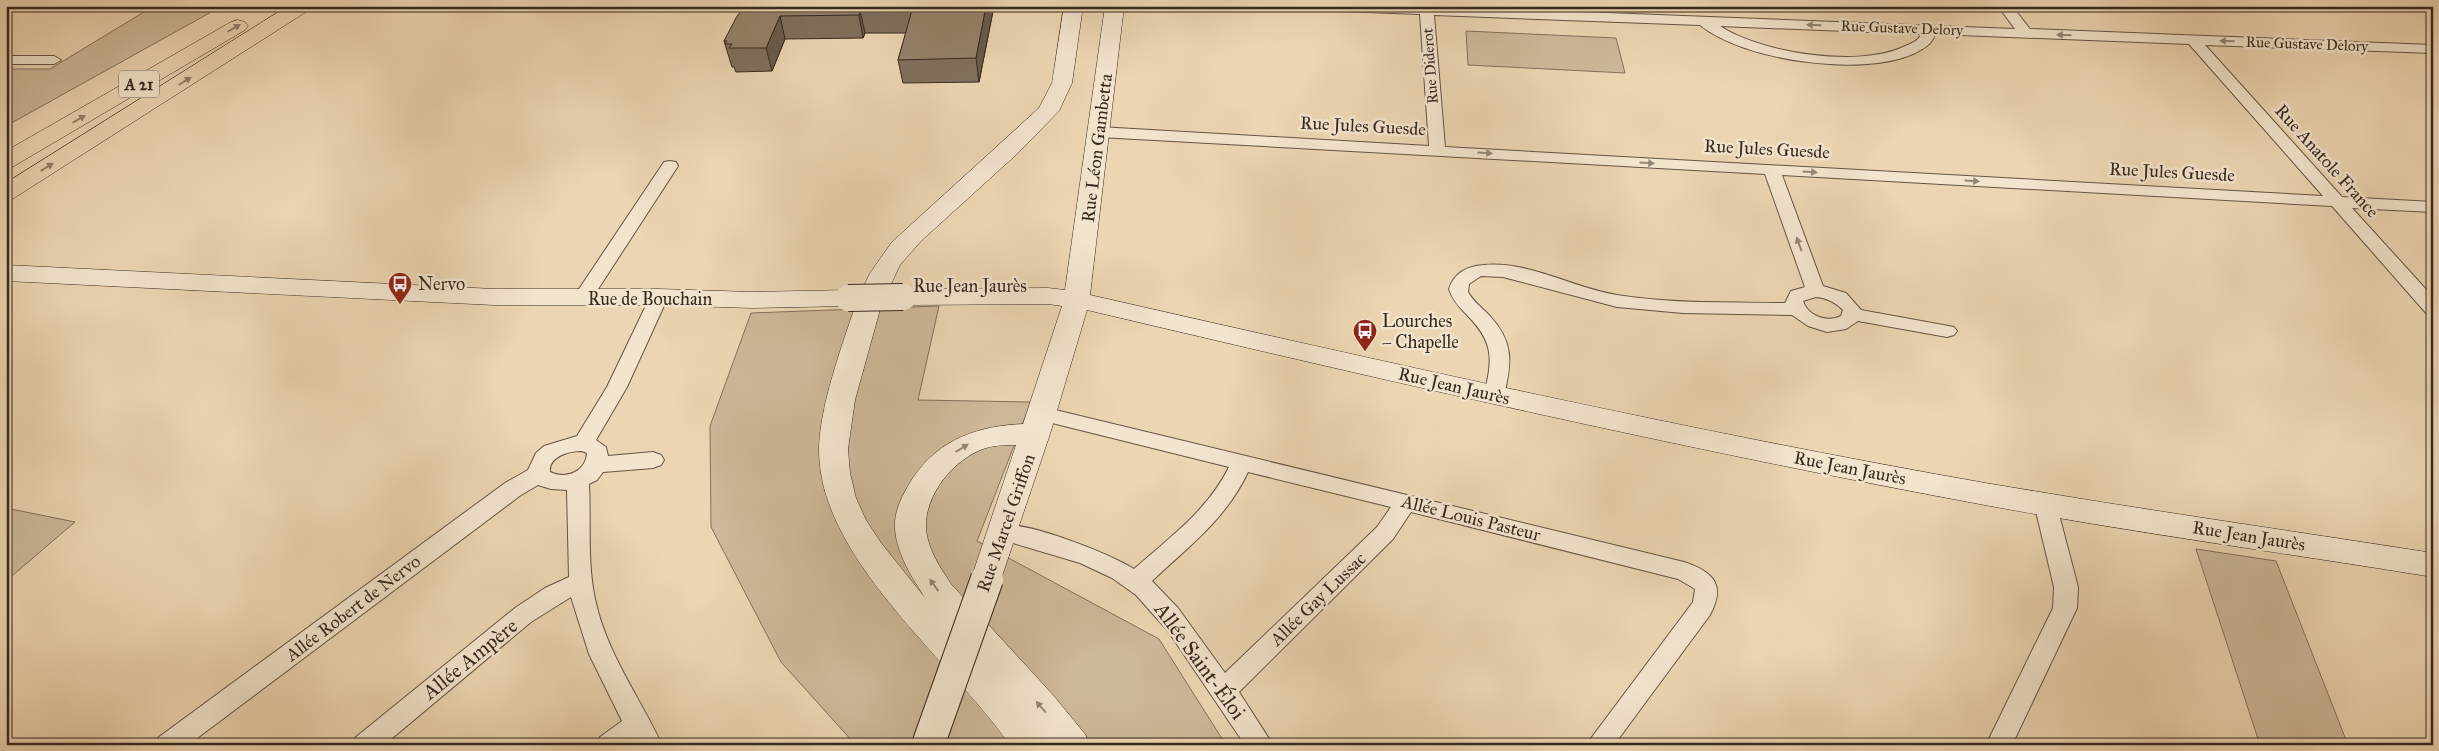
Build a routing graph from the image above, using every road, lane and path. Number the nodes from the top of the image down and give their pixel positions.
1 (243, 6) edge
2 (272, 6) edge
3 (302, 6) edge
4 (1074, 6) edge
5 (1115, 6) edge
6 (1312, 6) edge
7 (1675, 6) edge
8 (2004, 6) edge
9 (1496, 10) edge
10 (1427, 11) junction
11 (1680, 20) junction
12 (1704, 21) junction
13 (1928, 30) junction
14 (2024, 33) junction
15 (2193, 40) junction
16 (2433, 49) edge
17 (6, 60) edge
18 (54, 60) dead end
19 (1100, 132) junction
20 (6, 142) edge
21 (1436, 151) junction
22 (6, 161) edge
23 (670, 166) dead end
24 (1772, 170) junction
25 (6, 193) edge
26 (2336, 202) junction
27 (2433, 207) edge
28 (12, 272) edge
29 (1815, 290) junction
30 (1078, 295) junction
31 (659, 297) junction
32 (582, 299) junction
33 (1796, 309) junction
34 (2433, 309) edge
35 (1852, 314) junction
36 (1947, 331) dead end
37 (1494, 395) junction
38 (1039, 424) junction
39 (583, 443) junction
40 (653, 460) dead end
41 (1242, 462) junction
42 (596, 465) junction
43 (539, 474) junction
44 (578, 480) junction
45 (1405, 502) junction
46 (2045, 503) junction
47 (1004, 532) junction
48 (2433, 565) edge
49 (581, 581) junction
50 (1136, 581) junction
51 (1224, 691) junction
52 (643, 735) edge
53 (168, 745) edge
54 (365, 745) edge
55 (609, 745) edge
56 (928, 745) edge
57 (1031, 745) edge
58 (1072, 745) edge
59 (1260, 745) edge
60 (1599, 745) edge
61 (1999, 745) edge

1 - 20 highway, A 21
22 -> 2 highway, A 21
25 -> 3 highway
4 - 57 street
5 - 19 street, Rue Léon Gambetta
6 - 10 street, Rue Gustave Delory
7 - 11 street
8 - 14 street
9 - 10 street, Rue Gustave Delory
9 - 11 street, Rue Gustave Delory
10 - 21 street, Rue Diderot
11 - 12 street, Rue Gustave Delory
13 -> 12 street, Rue Gustave Delory
12 - 13 street
13 - 14 street, Rue Gustave Delory
15 -> 14 street, Rue Gustave Delory
16 -> 15 street, Rue Gustave Delory
15 - 26 street, Rue Anatole France
17 - 18 street
19 - 21 street, Rue Jules Guesde
19 - 30 street, Rue Léon Gambetta
21 -> 24 street, Rue Jules Guesde
23 - 32 street
24 -> 26 street, Rue Jules Guesde
29 -> 24 street
26 - 27 street, Rue Jules Guesde
26 - 34 street, Rue Anatole France
28 - 32 street, Rue de Bouchain
29 - 33 street
29 - 35 street
30 - 31 street, Rue de Bouchain, bridge
30 - 37 street, Rue Jean Jaurès
30 - 38 street, Rue Marcel Griffon
31 - 32 street, Rue de Bouchain
31 - 39 street
33 - 35 street
33 - 37 street
35 - 36 street
37 - 46 street, Rue Jean Jaurès
38 - 41 street, Allée Louis Pasteur
38 - 47 street, Rue Marcel Griffon
58 -> 38 street
39 - 42 street
39 - 43 street
40 - 42 street
41 - 45 street, Allée Louis Pasteur
41 - 50 street
42 - 44 street
43 - 44 street
43 - 53 street, Allée Robert de Nervo
44 - 49 street
45 - 51 street, Allée Gay Lussac
45 - 60 street, Allée Louis Pasteur
46 - 48 street, Rue Jean Jaurès
46 - 61 street
47 - 50 street, Allée Saint-Éloi
47 - 56 street, Rue Marcel Griffon, bridge
49 - 52 street
49 - 54 street, Allée Ampère
50 - 51 street, Allée Saint-Éloi
51 - 59 street, Allée Saint-Éloi
52 - 55 street

